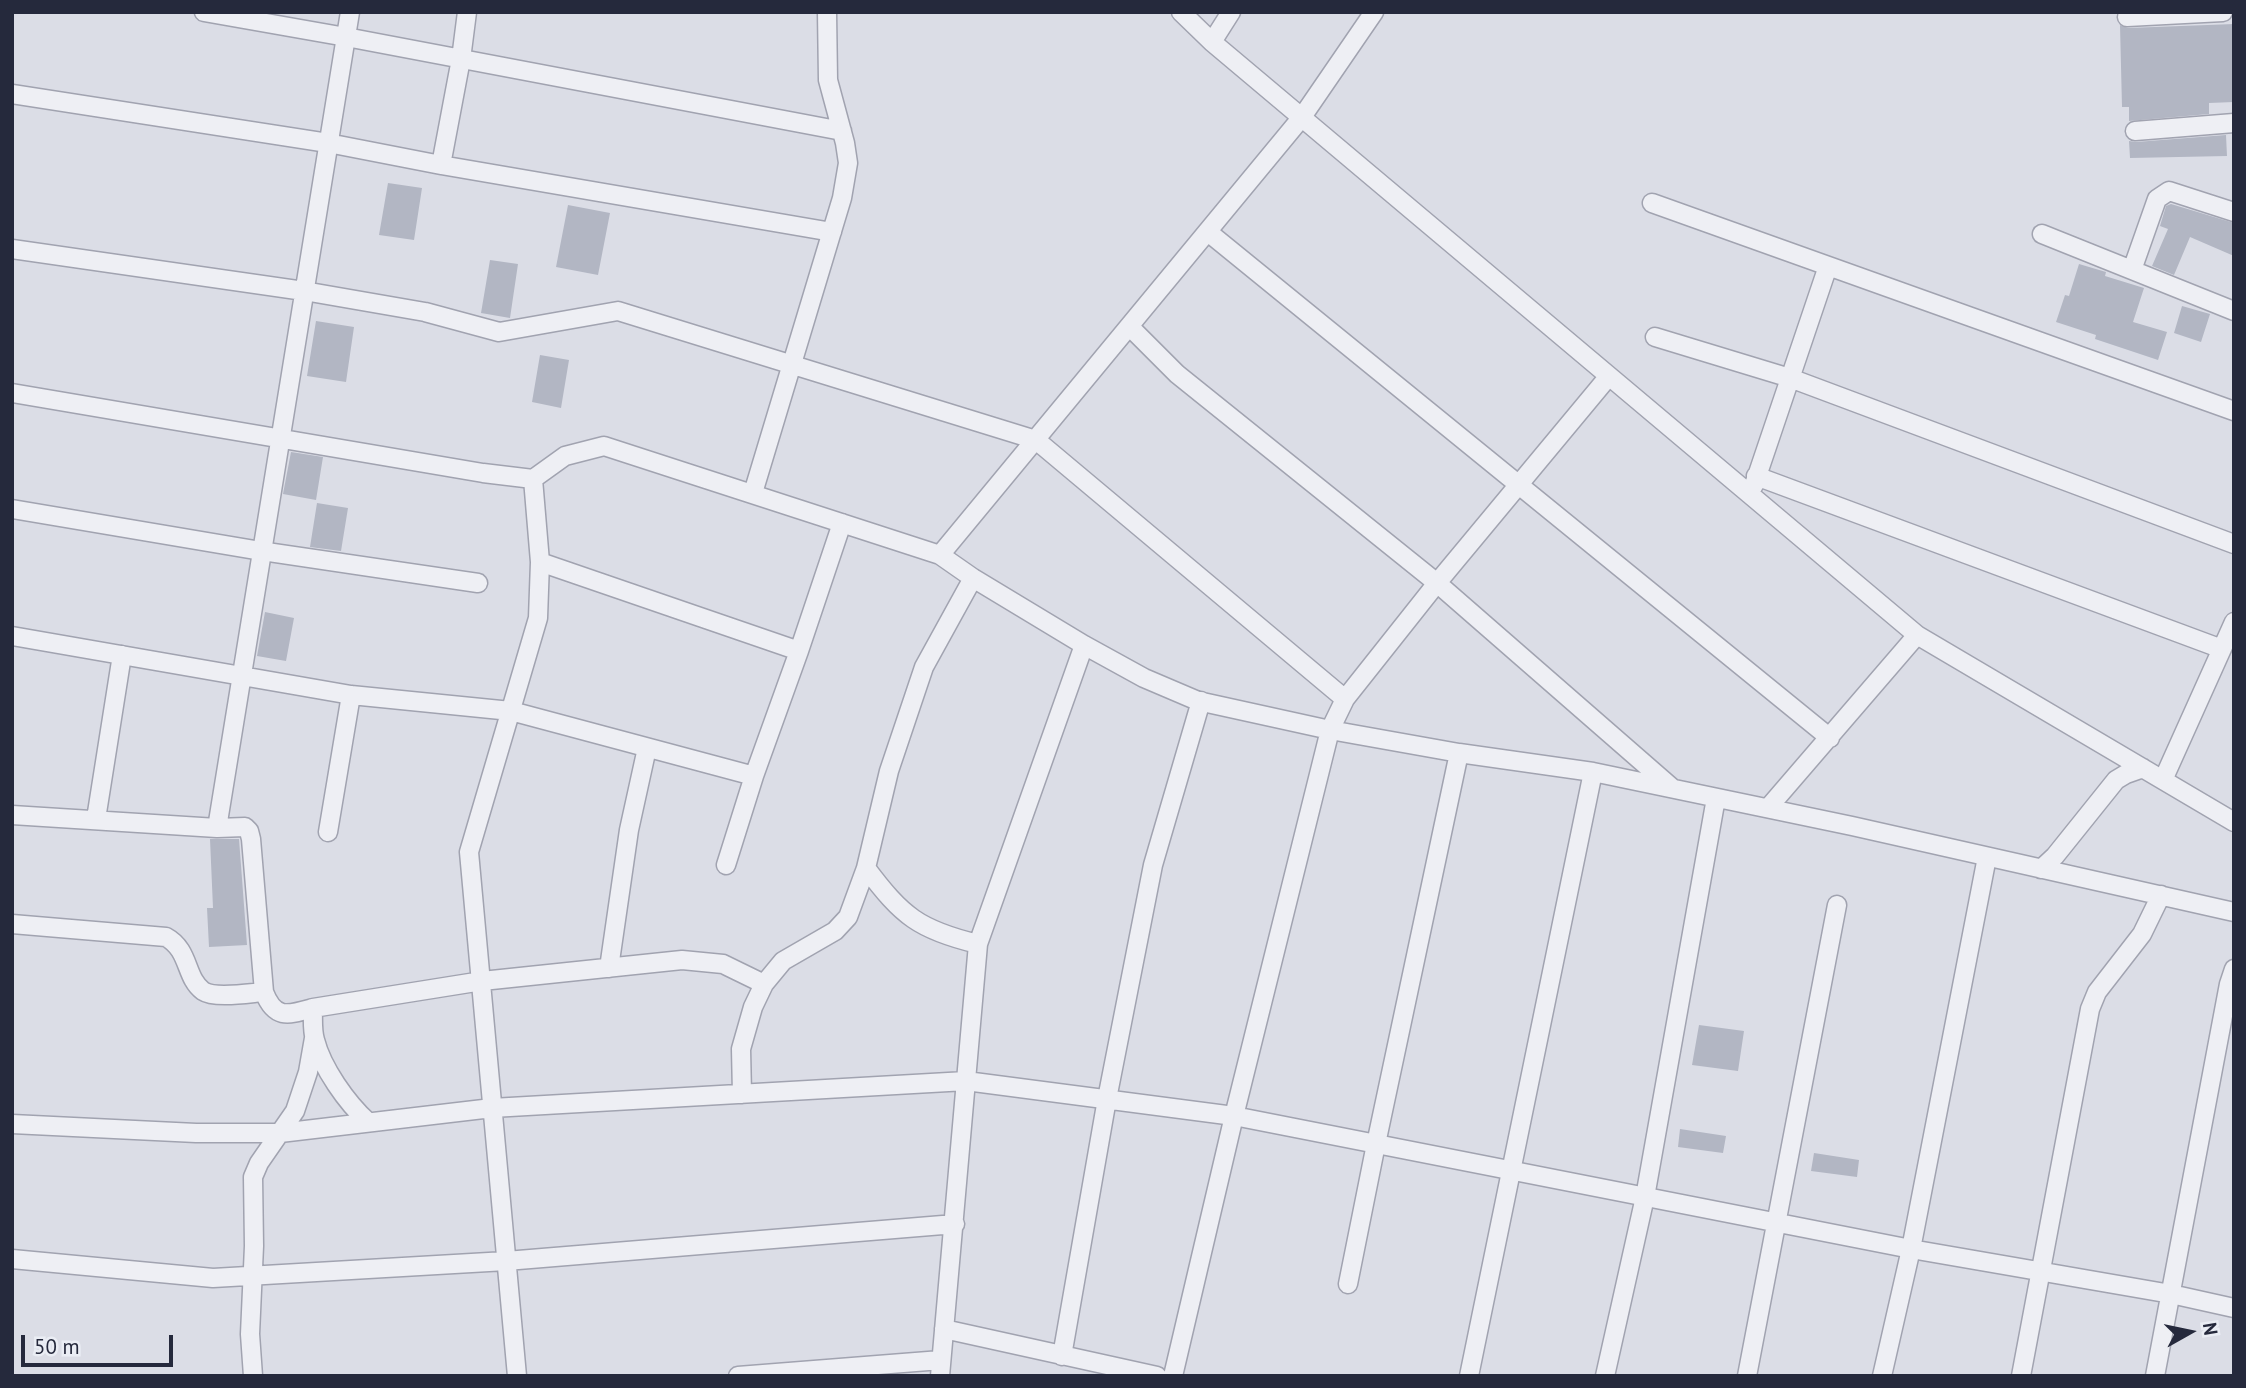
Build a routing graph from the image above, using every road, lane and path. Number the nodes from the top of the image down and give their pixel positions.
1 (204, 12) edge
2 (350, 12) edge
3 (467, 12) edge
4 (827, 12) edge
5 (1181, 12) edge
6 (1231, 12) edge
7 (1374, 12) edge
8 (2223, 12) edge
9 (2127, 17) dead end
10 (346, 37) junction
11 (1212, 42) junction
12 (461, 59) junction
13 (12, 94) edge
14 (1302, 117) junction
15 (2234, 123) edge
16 (842, 131) junction
17 (2135, 131) dead end
18 (328, 143) junction
19 (441, 165) junction
20 (1652, 203) dead end
21 (2234, 212) edge
22 (832, 232) junction
23 (1208, 232) junction
24 (2042, 234) dead end
25 (12, 249) edge
26 (1828, 266) junction
27 (2132, 270) junction
28 (303, 290) junction
29 (2234, 311) edge
30 (1129, 327) junction
31 (1655, 337) dead end
32 (793, 365) junction
33 (1609, 376) junction
34 (1790, 378) junction
35 (12, 393) edge
36 (2234, 411) edge
37 (279, 439) junction
38 (1036, 440) junction
39 (1756, 476) junction
40 (533, 479) junction
41 (1521, 484) junction
42 (753, 493) junction
43 (1751, 495) junction
44 (12, 509) edge
45 (842, 523) junction
46 (2234, 544) edge
47 (261, 551) junction
48 (940, 555) junction
49 (540, 562) junction
50 (972, 578) junction
51 (478, 583) dead end
52 (1437, 583) junction
53 (2234, 622) edge
54 (1917, 635) junction
55 (12, 636) edge
56 (1084, 645) junction
57 (2222, 649) junction
58 (799, 651) junction
59 (122, 655) junction
60 (240, 676) junction
61 (351, 695) junction
62 (1345, 699) junction
63 (1201, 701) junction
64 (511, 711) junction
65 (1330, 730) junction
66 (1830, 738) junction
67 (647, 748) junction
68 (1459, 753) junction
69 (2143, 768) junction
70 (1593, 772) junction
71 (754, 776) junction
72 (2163, 780) junction
73 (1673, 789) junction
74 (1716, 798) junction
75 (1768, 808) junction
76 (12, 816) edge
77 (96, 819) junction
78 (2234, 822) edge
79 (217, 828) junction
80 (328, 832) dead end
81 (1987, 857) junction
82 (726, 865) dead end
83 (866, 867) junction
84 (2041, 869) junction
85 (2161, 895) junction
86 (1837, 905) dead end
87 (2234, 912) edge
88 (12, 924) edge
89 (978, 944) junction
90 (609, 968) junction
91 (2234, 969) edge
92 (482, 981) junction
93 (764, 984) junction
94 (264, 992) junction
95 (313, 1007) junction
96 (314, 1038) junction
97 (967, 1082) junction
98 (742, 1094) junction
99 (1107, 1099) junction
100 (492, 1108) junction
101 (1234, 1116) junction
102 (368, 1122) junction
103 (12, 1124) edge
104 (280, 1133) junction
105 (1376, 1144) junction
106 (1509, 1170) junction
107 (1645, 1197) junction
108 (1776, 1223) junction
109 (955, 1224) junction
110 (1911, 1249) junction
111 (12, 1259) edge
112 (506, 1261) junction
113 (2041, 1272) junction
114 (253, 1275) junction
115 (1348, 1284) dead end
116 (2171, 1294) junction
117 (2234, 1308) edge
118 (944, 1329) junction
119 (1062, 1356) junction
120 (941, 1368) edge
121 (253, 1376) edge
122 (517, 1376) edge
123 (738, 1376) edge
124 (1157, 1376) edge
125 (1173, 1376) edge
126 (1468, 1376) edge
127 (1605, 1376) edge
128 (1747, 1376) edge
129 (1882, 1376) edge
130 (2021, 1376) edge
131 (2155, 1376) edge

1 - 10 street
2 - 10 street
3 - 12 street
4 - 16 street
5 - 11 street
6 - 11 street
7 - 14 street
8 - 9 street
10 - 12 street
10 - 18 street
11 - 14 street
12 - 16 street
12 - 19 street
13 - 18 street
14 - 23 street
14 - 33 street
15 - 17 street
16 - 22 street
18 - 19 street
18 - 28 street
19 - 22 street
20 - 26 street
21 - 27 street
22 - 32 street
23 - 30 street
23 - 41 street
24 - 27 street
25 - 28 street
26 - 34 street
26 - 36 street
27 - 29 street
28 - 32 street
28 - 37 street
30 - 38 street
30 - 52 street
31 - 34 street
32 - 38 street
32 - 42 street
33 - 41 street
33 - 43 street
34 - 39 street
34 - 46 street
35 - 37 street
37 - 40 street
37 - 47 street
38 - 48 street
38 - 62 street
39 - 43 street
39 - 57 street
40 - 42 street
40 - 49 street
41 - 52 street
41 - 66 street
42 - 45 street
43 - 54 street
44 - 47 street
45 - 48 street
45 - 58 street
47 - 51 street
47 - 60 street
48 - 50 street
49 - 58 street
49 - 64 street
50 - 56 street
50 - 83 street
52 - 62 street
52 - 73 street
53 - 57 street
54 - 66 street
54 - 69 street
55 - 59 street
56 - 63 street
56 - 89 street
57 - 72 street
58 - 71 street
59 - 60 street
59 - 77 street
60 - 61 street
60 - 79 street
61 - 64 street
61 - 80 street
62 - 65 street
63 - 65 street
63 - 99 street
64 - 67 street
64 - 92 street
65 - 68 street
65 - 101 street
66 - 75 street
67 - 71 street
67 - 90 street
68 - 70 street
68 - 105 street
69 - 72 street
69 - 84 street
70 - 73 street
70 - 106 street
71 - 82 street
72 - 78 street
73 - 74 street
74 - 75 street
74 - 107 street
75 - 81 street
76 - 77 street
77 - 79 street
79 - 94 street
81 - 84 street
81 - 110 street
83 - 89 street
83 - 93 street
84 - 85 street
85 - 87 street
85 - 113 street
86 - 108 street
88 - 94 street
89 - 97 street
90 - 92 street
90 - 93 street
91 - 116 street
92 - 95 street
92 - 100 street
93 - 98 street
94 - 95 street
95 - 96 street
96 - 102 street
96 - 104 street
97 - 98 street
97 - 99 street
97 - 109 street
98 - 100 street
99 - 101 street
99 - 119 street
100 - 102 street
100 - 112 street
101 - 105 street
101 - 125 street
102 - 104 street
103 - 104 street
104 - 114 street
105 - 106 street
105 - 115 street
106 - 107 street
106 - 126 street
107 - 108 street
107 - 127 street
108 - 110 street
108 - 128 street
109 - 112 street
109 - 118 street
110 - 113 street
110 - 129 street
111 - 114 street
112 - 114 street
112 - 122 street
113 - 116 street
113 - 130 street
114 - 121 street
116 - 117 street
116 - 131 street
118 - 119 street
118 - 120 street
119 - 124 street
120 - 123 street

